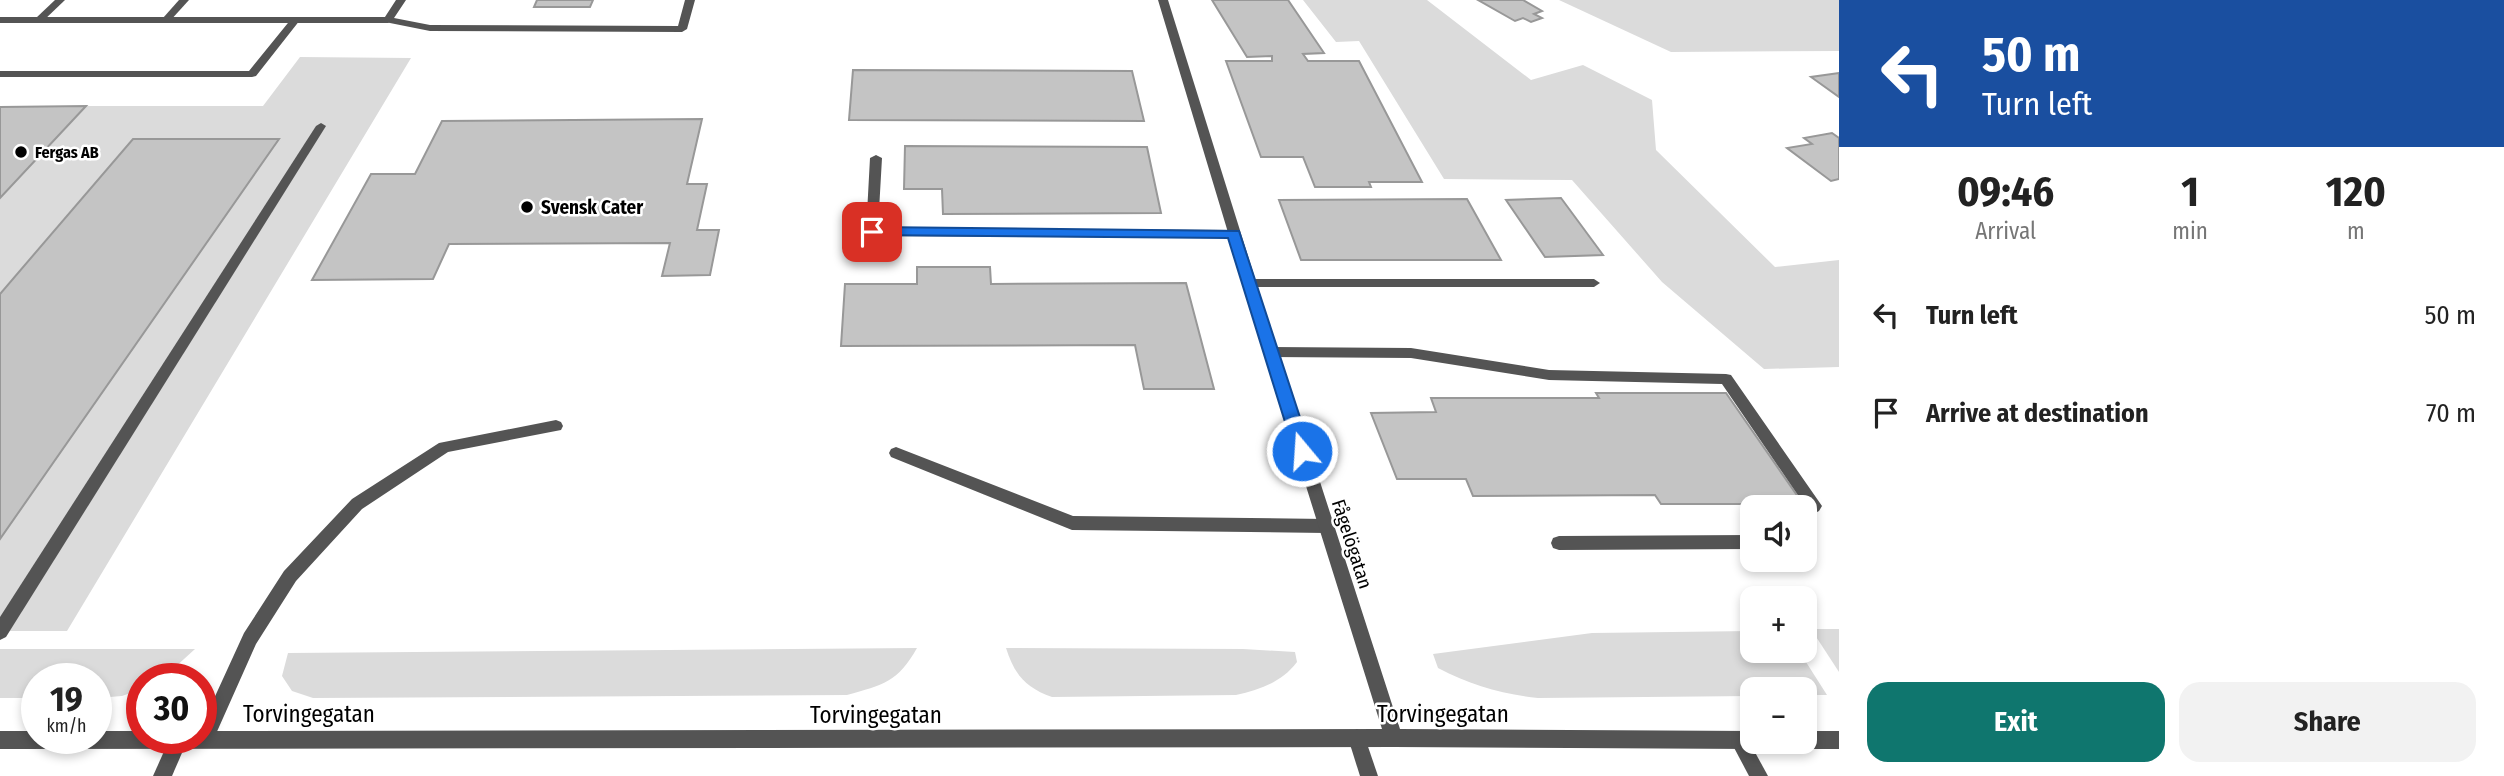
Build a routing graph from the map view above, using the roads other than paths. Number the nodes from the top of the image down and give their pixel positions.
1 (61, 0) edge
2 (184, 0) edge
3 (401, 0) edge
4 (690, 0) edge
5 (1163, 0) edge
6 (0, 20) edge
7 (39, 20) junction
8 (166, 20) junction
9 (295, 20) junction
10 (388, 20) junction
11 (0, 74) edge
12 (321, 126) dead end
13 (876, 158) dead end
14 (1234, 234) junction
15 (1249, 283) junction
16 (1594, 284) dead end
17 (1270, 352) junction
18 (556, 426) dead end
19 (896, 453) dead end
20 (1806, 495) edge
21 (1326, 526) junction
22 (1740, 542) edge
23 (1559, 543) dead end
24 (0, 632) edge
25 (217, 712) edge
26 (217, 738) edge
27 (1357, 738) junction
28 (1394, 738) junction
29 (126, 739) edge
30 (0, 740) edge
31 (1740, 740) edge
32 (1817, 740) edge
33 (1839, 740) edge
34 (172, 754) edge
35 (1750, 754) edge
36 (162, 776) edge
37 (1369, 776) edge
38 (1759, 776) edge

1 - 7 street
2 - 8 street
3 - 10 street
4 - 10 street
5 - 14 street, Fågelögatan
6 - 7 street
7 - 8 street
8 - 9 street
9 - 10 street
9 - 11 street
12 - 24 street
13 - 14 street
14 - 15 street, Fågelögatan
15 - 16 street
15 - 17 street, Fågelögatan
17 - 20 street
17 - 21 street, Fågelögatan
18 - 25 street
19 - 21 street
21 - 28 street, Fågelögatan
22 - 23 street
26 - 27 street, Torvingegatan
27 - 28 street, Torvingegatan
27 - 37 street
28 - 31 street, Torvingegatan
29 - 30 street, Torvingegatan
32 - 33 street
34 - 36 street
35 - 38 street

